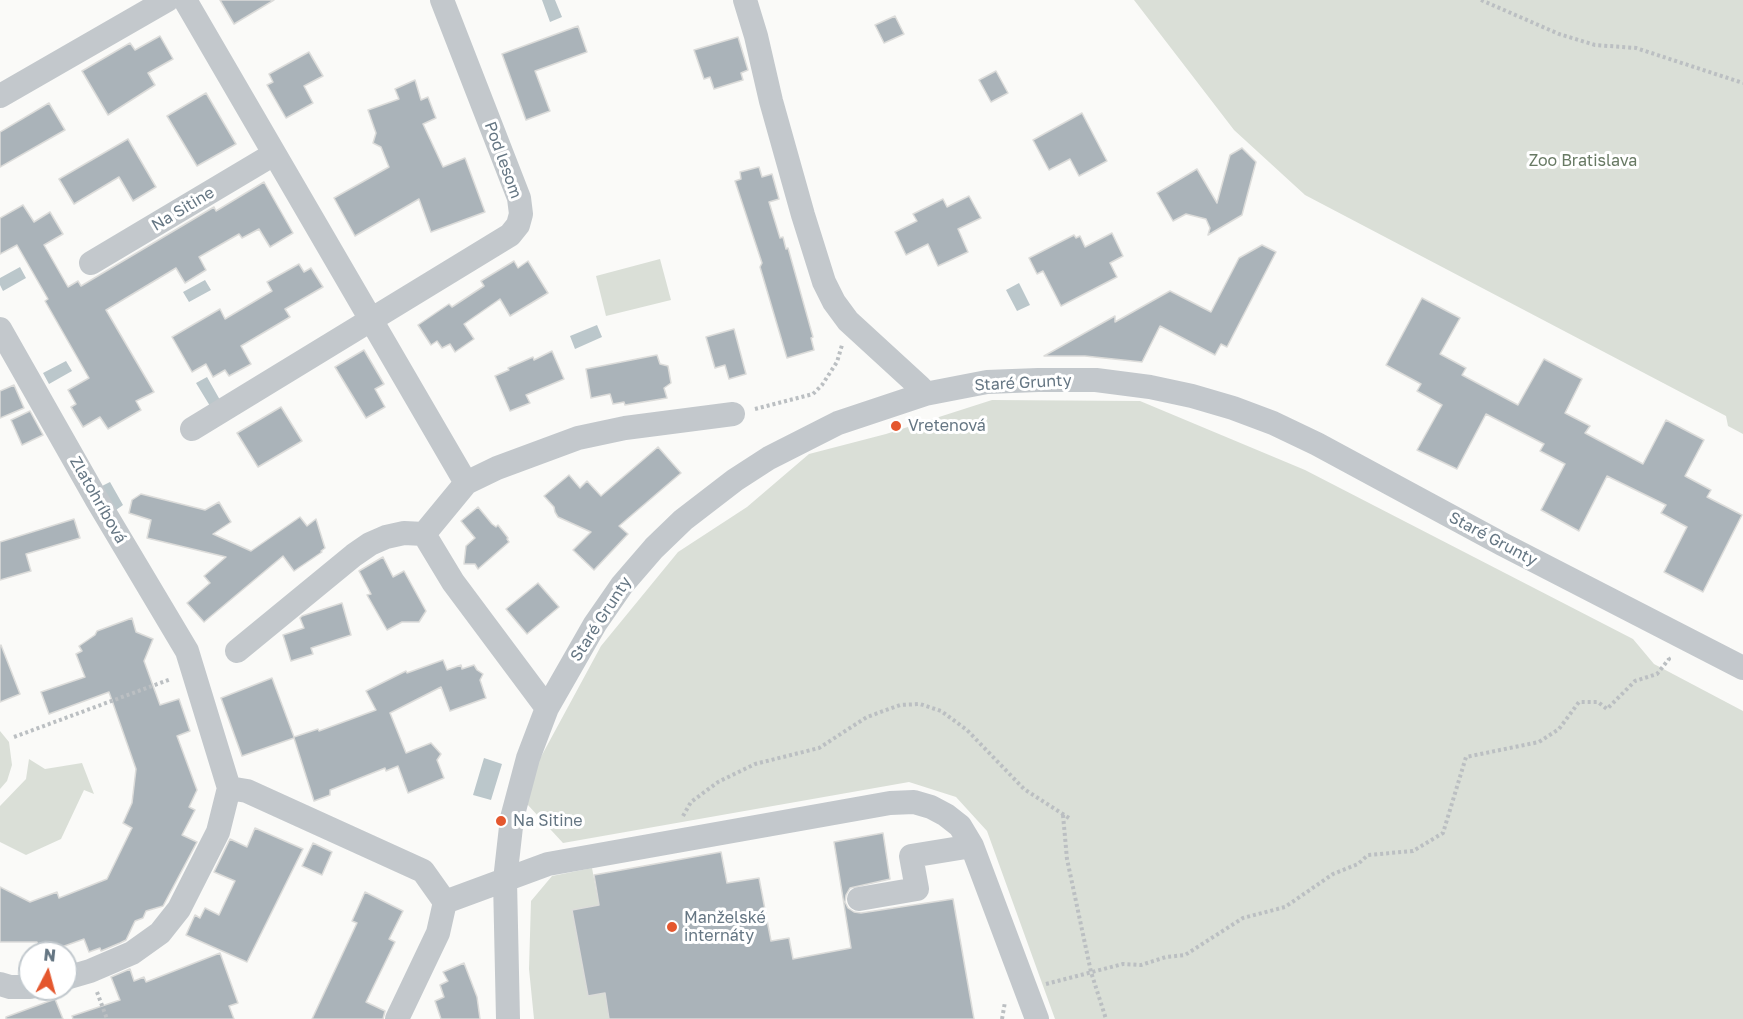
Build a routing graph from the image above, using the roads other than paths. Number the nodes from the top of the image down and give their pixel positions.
1 (167, 0) edge
2 (185, 0) edge
3 (442, 0) edge
4 (745, 0) edge
5 (0, 96) edge
6 (274, 154) junction
7 (91, 263) dead end
8 (372, 320) junction
9 (0, 329) edge
10 (925, 394) junction
11 (733, 414) road end
12 (192, 429) dead end
13 (466, 483) junction
14 (424, 534) junction
15 (237, 651) dead end
16 (1743, 668) edge
17 (547, 708) junction
18 (229, 788) junction
19 (972, 846) junction
20 (505, 880) junction
21 (859, 899) dead end
22 (445, 902) junction
23 (78, 974) edge
24 (0, 984) edge
25 (18, 987) edge
26 (397, 1019) edge
27 (508, 1019) edge
28 (1036, 1019) edge

1 - 5 street
2 - 6 street
3 - 8 street, Pod lesom
4 - 10 street
6 - 7 street, Na Sitine
6 - 8 street
8 - 12 street
8 - 13 street
9 - 18 street, Zlatohríbová
10 - 16 street, Staré Grunty
10 - 17 street, Staré Grunty
11 - 13 street
13 - 14 street
14 - 15 street
14 - 17 street
17 - 20 street, Staré Grunty
18 - 22 street
18 - 23 street
19 - 20 street
19 - 21 street
19 - 28 street
20 - 22 street
20 - 27 street, Staré Grunty
22 - 26 street
24 - 25 street

